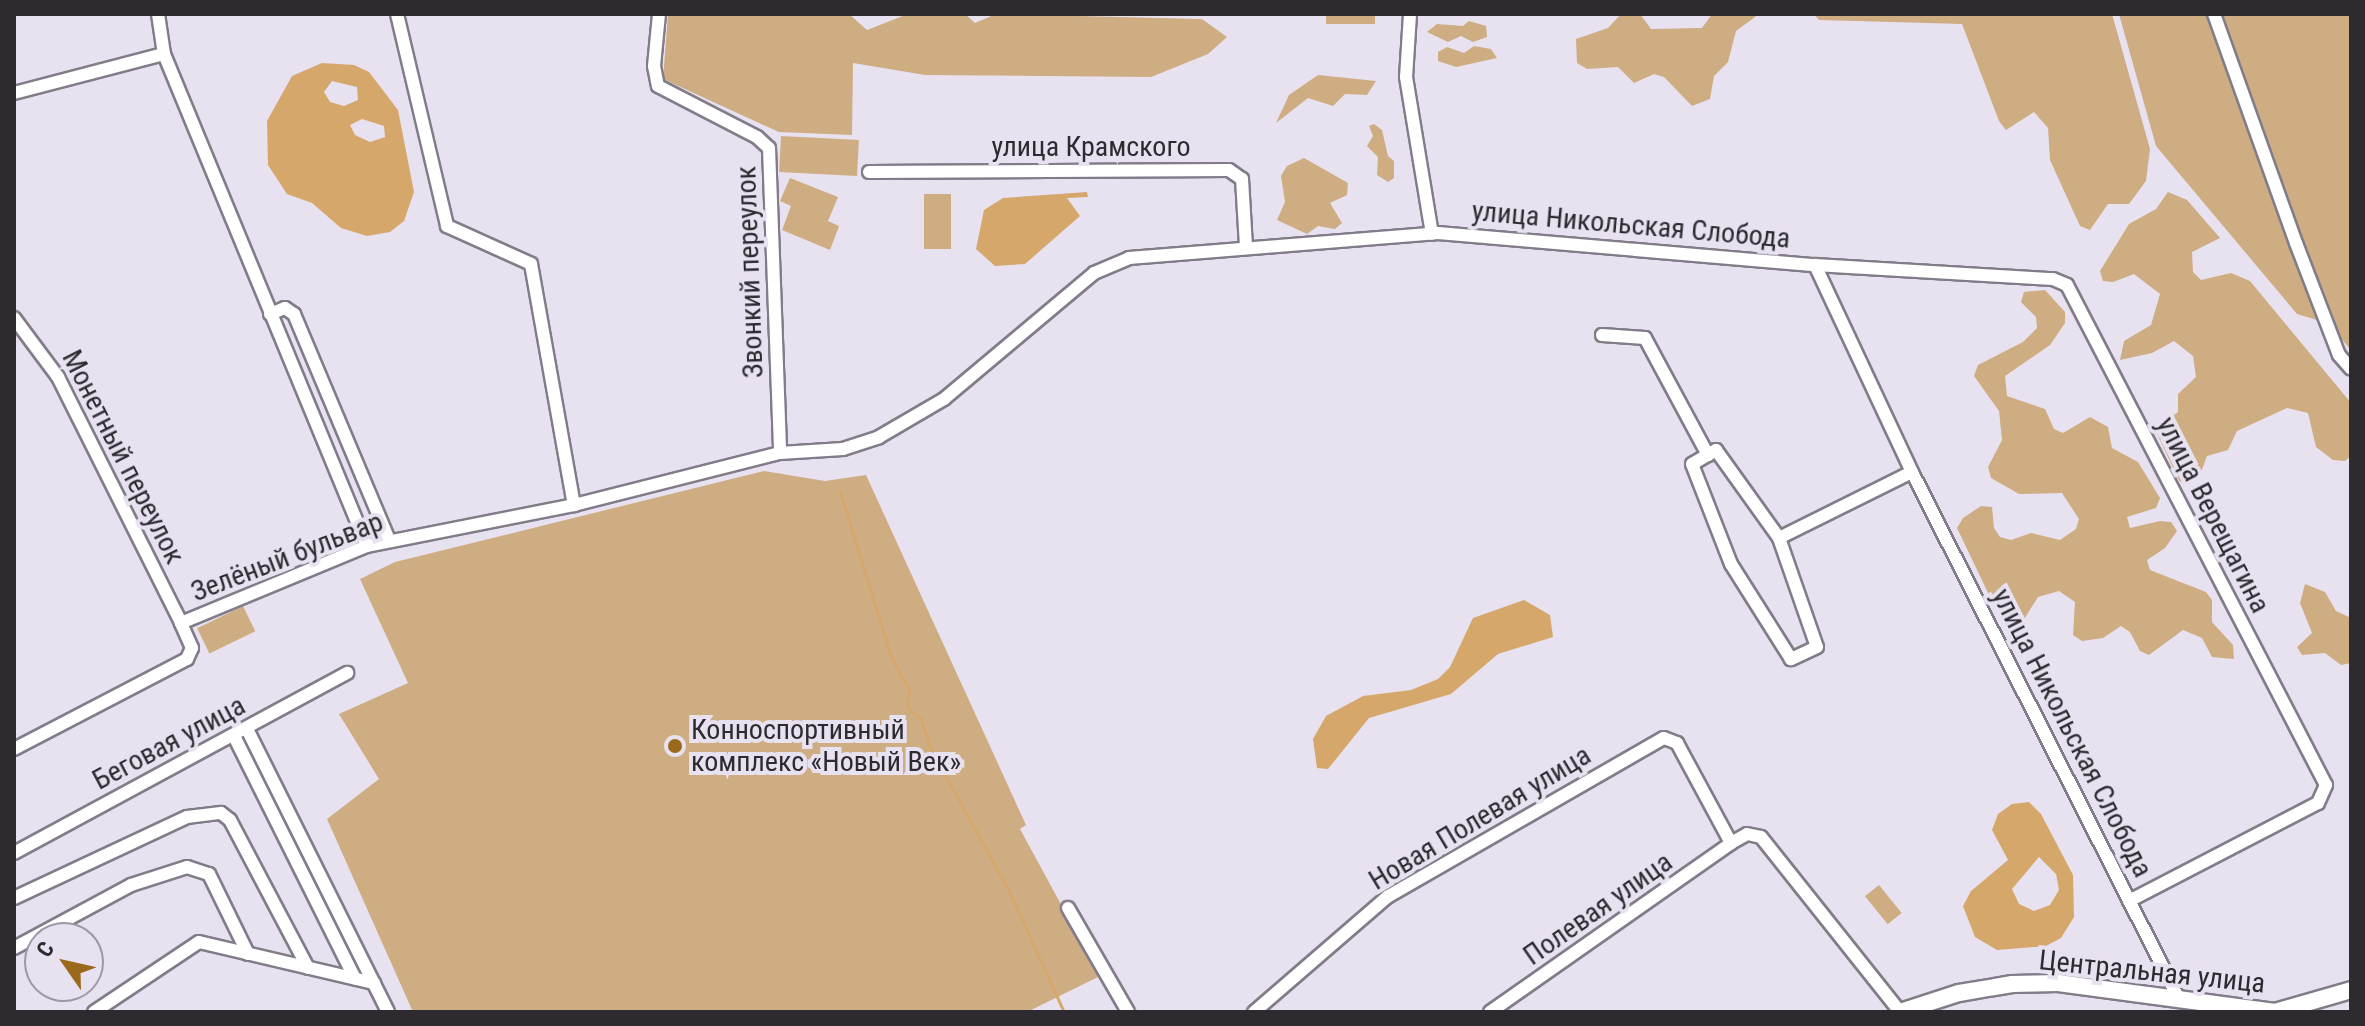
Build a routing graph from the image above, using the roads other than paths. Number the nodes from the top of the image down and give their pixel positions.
1 (158, 14) edge
2 (397, 14) edge
3 (659, 14) edge
4 (1410, 14) edge
5 (2214, 14) edge
6 (164, 54) junction
7 (14, 93) edge
8 (869, 172) dead end
9 (1432, 234) junction
10 (1246, 247) junction
11 (1815, 265) junction
12 (270, 314) junction
13 (14, 318) edge
14 (1602, 335) dead end
15 (2351, 369) edge
16 (780, 453) junction
17 (1708, 455) junction
18 (1912, 472) junction
19 (574, 505) junction
20 (1779, 538) junction
21 (389, 540) junction
22 (367, 546) junction
23 (181, 623) junction
24 (347, 673) dead end
25 (247, 729) junction
26 (234, 736) junction
27 (14, 749) edge
28 (1731, 843) junction
29 (14, 853) edge
30 (14, 898) edge
31 (2129, 901) junction
32 (1068, 908) dead end
33 (14, 948) edge
34 (248, 954) junction
35 (308, 968) junction
36 (355, 979) junction
37 (374, 983) junction
38 (2351, 990) edge
39 (2180, 1001) junction
40 (2246, 1011) edge
41 (94, 1012) edge
42 (388, 1012) edge
43 (1128, 1012) edge
44 (1254, 1012) edge
45 (1490, 1012) edge
46 (1900, 1012) edge

1 - 6 street
2 - 19 street
3 - 16 street, Звонкий переулок
4 - 9 street
5 - 15 street
6 - 7 street
6 - 12 street
8 - 10 street, улица Крамского
9 - 10 street, улица Никольская Слобода
9 - 11 street, улица Никольская Слобода
10 - 16 street, улица Никольская Слобода
11 - 18 street, улица Никольская Слобода
11 - 31 street, улица Верещагина
12 - 21 street
12 - 22 street
13 - 23 street, Монетный переулок
14 - 17 street
16 - 19 street, Зелёный бульвар
17 - 20 street
17 - 20 street
18 - 20 street
18 - 31 street, улица Никольская Слобода
19 - 21 street, Зелёный бульвар
21 - 22 street, Зелёный бульвар
22 - 23 street, Зелёный бульвар
23 - 27 street, Зелёный бульвар
24 - 25 street, Беговая улица
25 - 26 street, Беговая улица
25 - 37 street
26 - 29 street, Беговая улица
26 - 36 street
28 - 44 street, Новая Полевая улица
28 - 45 street, Полевая улица
28 - 46 street
30 - 35 street
31 - 39 street, улица Никольская Слобода
32 - 43 street
33 - 34 street
34 - 35 street
34 - 41 street
35 - 36 street
36 - 37 street
37 - 42 street
38 - 40 street, Центральная улица
39 - 40 street, Центральная улица
39 - 46 street, Центральная улица

